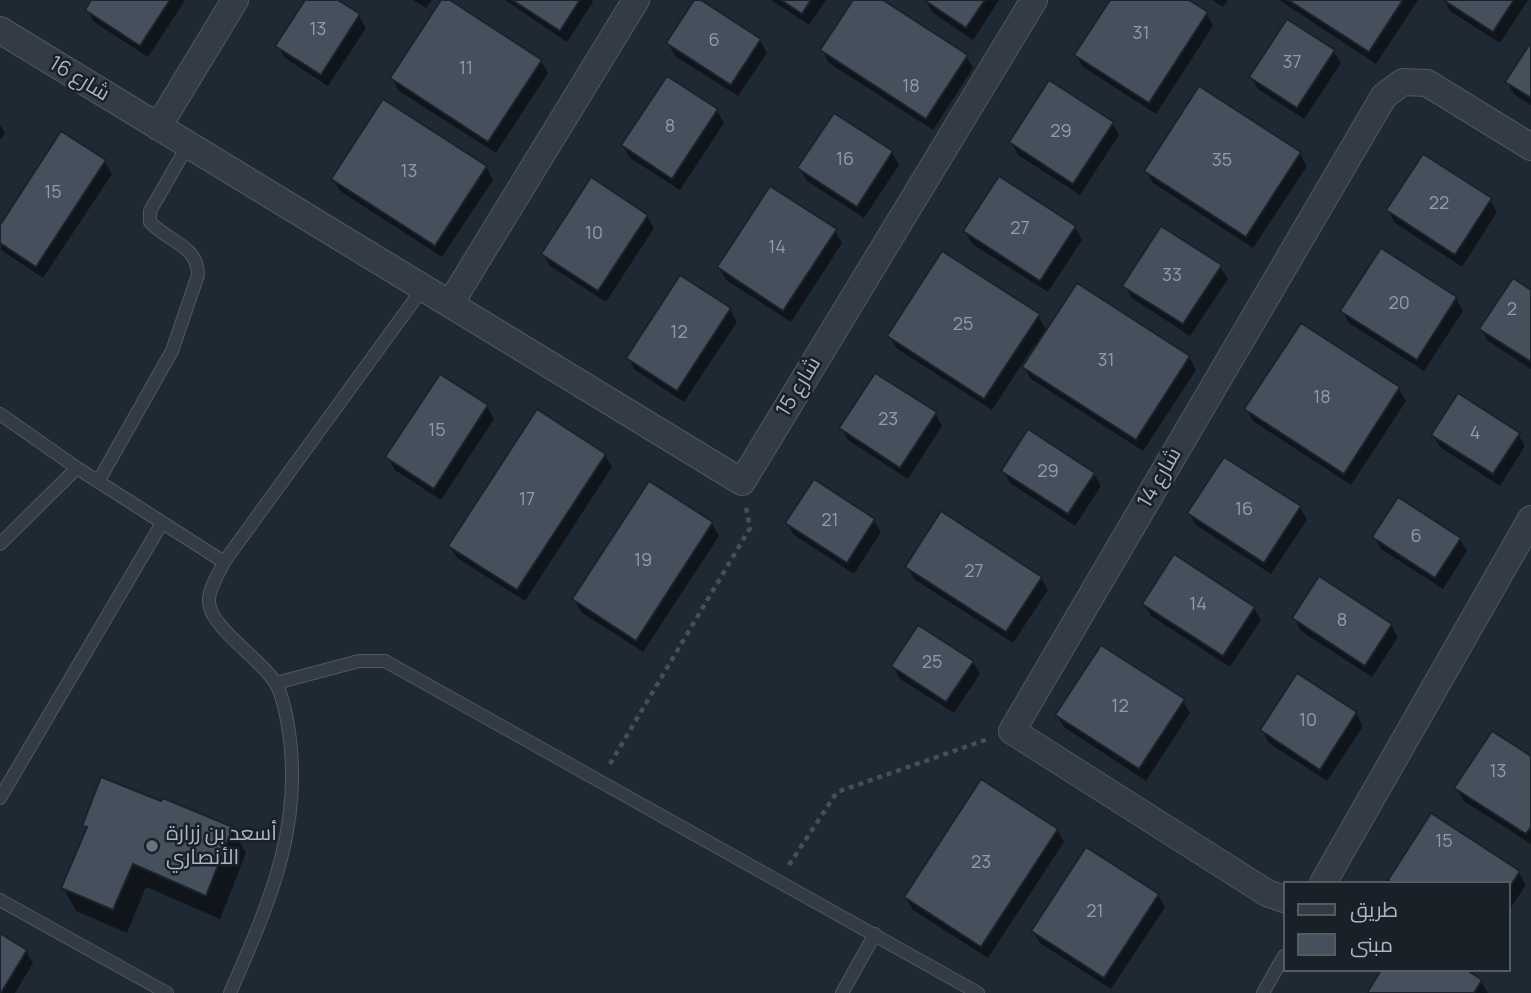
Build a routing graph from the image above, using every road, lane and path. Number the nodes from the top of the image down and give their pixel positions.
1 (235, 0) edge
2 (636, 0) edge
3 (1034, 0) edge
4 (0, 30) edge
5 (158, 127) junction
6 (188, 145) junction
7 (1531, 147) edge
8 (423, 288) junction
9 (450, 304) junction
10 (0, 415) edge
11 (76, 468) junction
12 (98, 482) junction
13 (742, 482) junction
14 (1531, 519) edge
15 (162, 523) junction
16 (0, 544) edge
17 (224, 562) junction
18 (276, 683) junction
19 (1012, 731) junction
20 (599, 782) junction
21 (0, 798) edge
22 (779, 881) junction
23 (1325, 881) edge
24 (1282, 898) edge
25 (0, 900) edge
26 (875, 934) junction
27 (1282, 960) edge
28 (167, 993) edge
29 (230, 993) edge
30 (842, 993) edge
31 (978, 993) edge
32 (1263, 993) edge

1 - 5 street
2 - 9 street
3 - 13 street, شارع 15
4 - 5 street, شارع 16
5 - 6 street, شارع 16
6 - 8 street, شارع 16
6 - 12 lane
7 - 19 street, شارع 14
8 - 9 street
8 - 17 lane
9 - 13 street
10 - 11 lane
11 - 12 lane
11 - 16 lane
12 - 15 lane
13 - 20 path
14 - 23 street
15 - 17 lane
15 - 21 lane
17 - 18 lane
18 - 20 lane
18 - 29 lane
19 - 22 path
19 - 24 street
20 - 22 lane
22 - 26 lane
25 - 28 lane
26 - 30 lane
26 - 31 lane
27 - 32 lane

